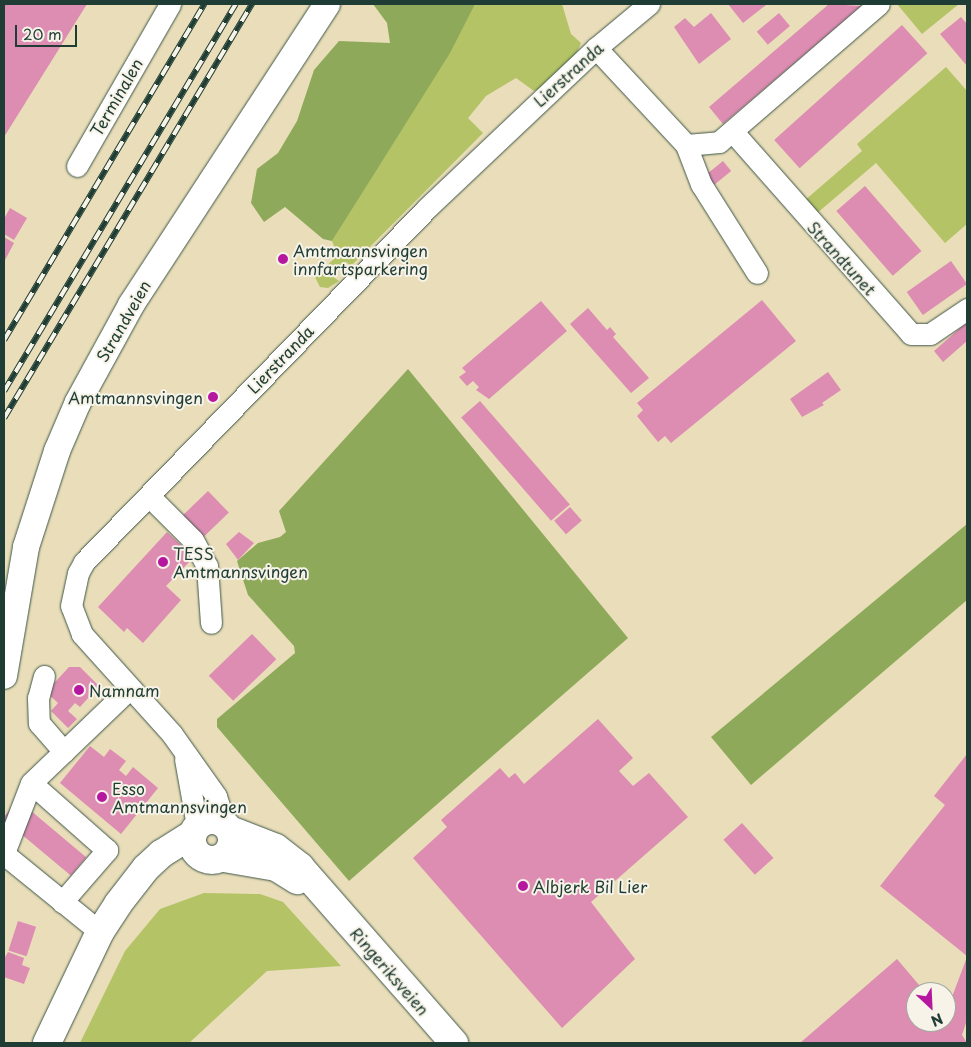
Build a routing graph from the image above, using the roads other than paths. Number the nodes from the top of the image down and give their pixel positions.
1 (170, 4) edge
2 (327, 4) edge
3 (649, 4) edge
4 (879, 4) edge
5 (596, 48) junction
6 (733, 132) junction
7 (686, 145) junction
8 (77, 166) dead end
9 (757, 273) dead end
10 (967, 309) edge
11 (149, 496) junction
12 (211, 623) dead end
13 (4, 676) edge
14 (44, 676) dead end
15 (130, 688) junction
16 (183, 749) junction
17 (64, 752) junction
18 (31, 783) junction
19 (228, 827) junction
20 (204, 845) junction
21 (4, 854) edge
22 (325, 899) junction
23 (62, 902) junction
24 (100, 932) junction
25 (47, 1043) edge
26 (454, 1043) edge

1 - 8 street, Terminalen
2 - 13 main road, Strandveien
3 - 5 street, Lierstranda
4 - 6 street
5 - 7 street
5 - 11 street, Lierstranda
6 - 7 street
6 - 10 street, Strandtunet
7 - 9 street
11 - 12 street
11 - 15 street, Lierstranda
14 - 17 street
15 - 16 street, Lierstranda
15 - 17 street
16 - 19 street, Lierstranda
16 - 20 street
17 - 18 street
18 - 21 street
18 - 23 street
19 - 20 highway
19 - 22 highway, Ringeriksveien
20 - 22 highway, Ringeriksveien
20 - 24 highway, Ringeriksveien
21 - 23 street
22 - 26 highway, Ringeriksveien
23 - 24 street
24 - 25 highway, Ringeriksveien

